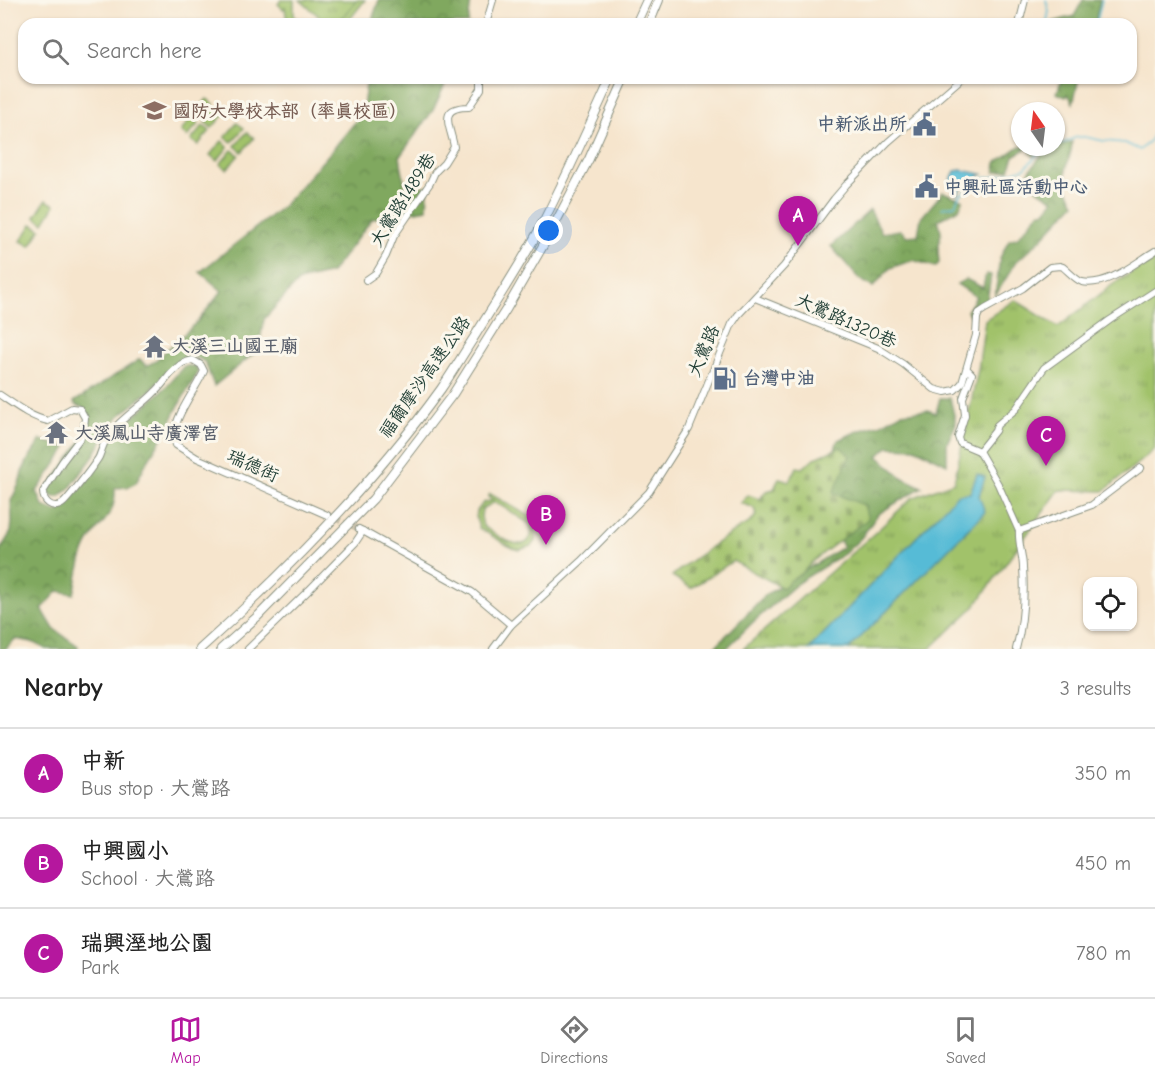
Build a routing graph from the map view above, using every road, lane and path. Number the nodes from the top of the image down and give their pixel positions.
1 (493, 0) edge
2 (647, 0) edge
3 (659, 0) edge
4 (1025, 0) edge
5 (488, 18) edge
6 (639, 18) edge
7 (652, 18) edge
8 (1020, 18) edge
9 (481, 84) edge
10 (608, 84) edge
11 (622, 84) edge
12 (955, 84) edge
13 (1155, 250) edge
14 (366, 280) dead end
15 (1154, 291) edge
16 (754, 298) junction
17 (967, 369) junction
18 (0, 395) edge
19 (979, 451) junction
20 (1141, 468) dead end
21 (327, 515) tunnel mouth
22 (1019, 531) junction
23 (511, 626) junction
24 (200, 649) edge
25 (221, 649) edge
26 (248, 649) edge
27 (493, 649) edge
28 (1016, 649) edge

1 - 5 street
2 - 6 highway
3 - 7 highway
4 - 8 street
9 - 14 street, 大鶯路1489巷
10 - 24 highway, 福爾摩沙高速公路
11 - 25 highway, 福爾摩沙高速公路
12 - 16 street, 大鶯路
13 - 17 street, 大鶯路1320巷
15 - 19 street
16 - 17 street, 大鶯路1320巷
16 - 23 street, 大鶯路
17 - 19 street
18 - 21 street, 瑞德街
19 - 22 street
20 - 22 street
22 - 28 street
23 - 26 street
23 - 27 street, 大鶯路

